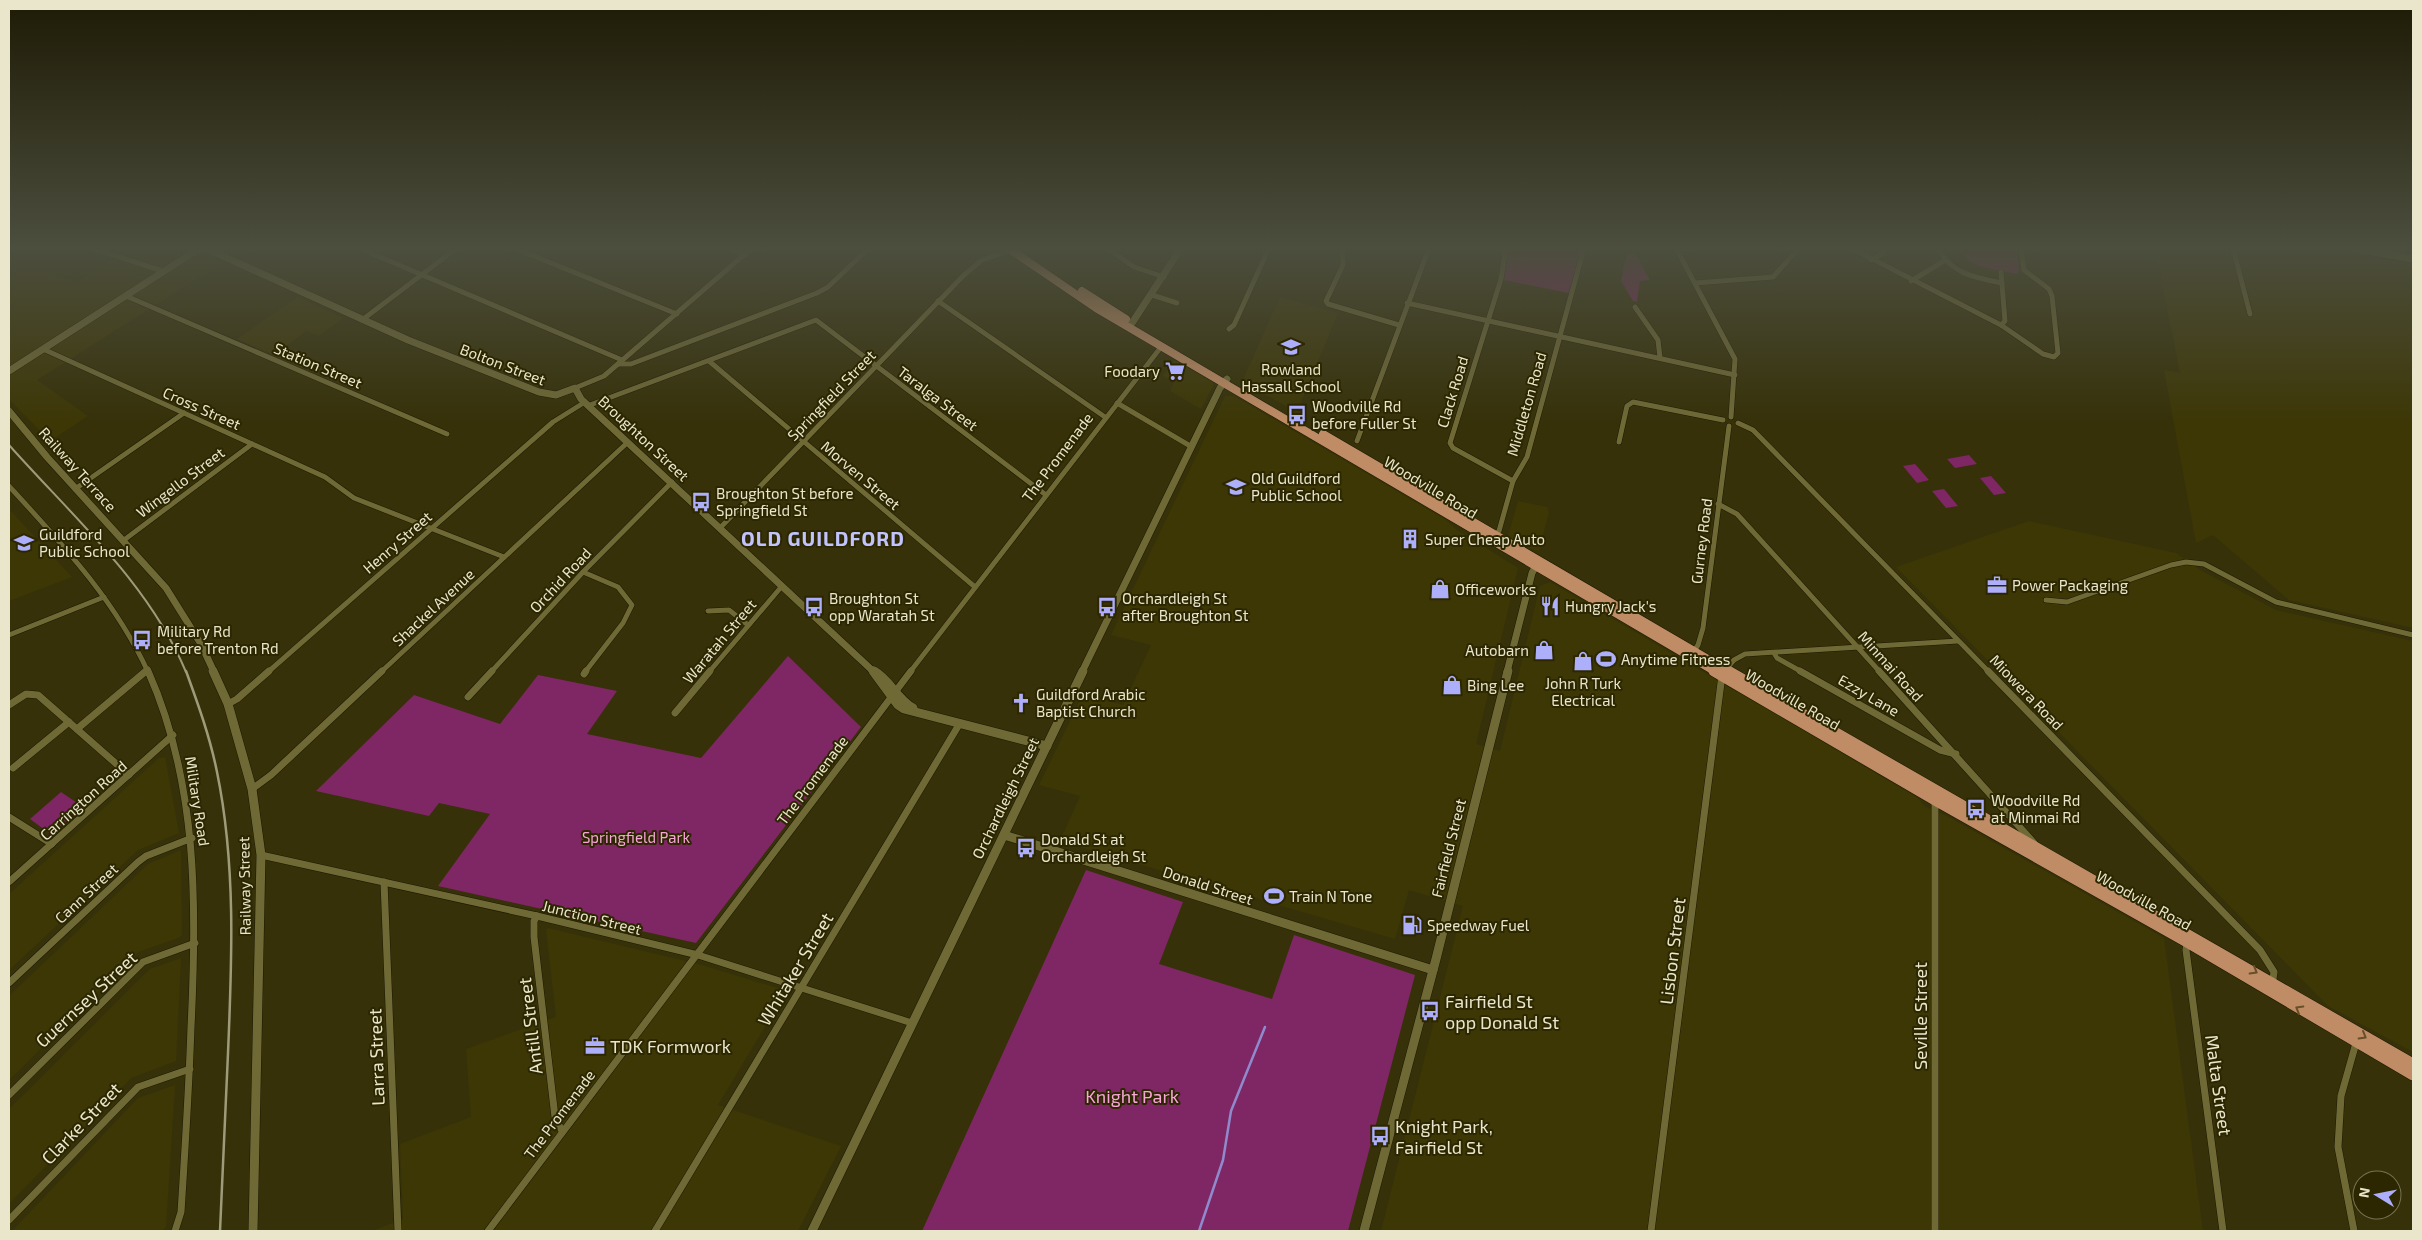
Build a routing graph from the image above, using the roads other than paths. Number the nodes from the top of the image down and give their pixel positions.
1 (111, 306) edge
2 (149, 306) edge
3 (331, 306) edge
4 (380, 306) edge
5 (494, 306) edge
6 (657, 306) edge
7 (686, 306) edge
8 (782, 306) edge
9 (933, 306) edge
10 (945, 306) edge
11 (1093, 306) edge
12 (1106, 306) edge
13 (1144, 306) edge
14 (1243, 306) edge
15 (1335, 306) edge
16 (1406, 306) edge
17 (1421, 306) edge
18 (1492, 306) edge
19 (1567, 306) edge
20 (1707, 306) edge
21 (1962, 306) edge
22 (2004, 306) edge
23 (2053, 306) edge
24 (2248, 306) edge
25 (1635, 307) dead end
26 (677, 314) junction
27 (2250, 314) dead end
28 (1487, 319) junction
29 (362, 320) junction
30 (1132, 322) junction
31 (1399, 324) junction
32 (2001, 325) junction
33 (1229, 329) dead end
34 (1559, 335) junction
35 (1161, 347) junction
36 (43, 349) junction
37 (1660, 358) junction
38 (709, 361) junction
39 (620, 362) junction
40 (876, 366) junction
41 (9, 371) edge
42 (1735, 375) junction
43 (1225, 381) junction
44 (582, 398) junction
45 (1117, 403) junction
46 (9, 411) edge
47 (184, 413) junction
48 (1105, 417) junction
49 (1731, 417) junction
50 (1724, 420) junction
51 (1738, 423) junction
52 (1729, 426) junction
53 (446, 434) dead end
54 (1357, 441) dead end
55 (628, 442) junction
56 (803, 442) junction
57 (1619, 442) dead end
58 (252, 444) junction
59 (1192, 447) junction
60 (1513, 481) junction
61 (672, 482) junction
62 (9, 486) edge
63 (76, 488) junction
64 (1046, 495) junction
65 (1718, 504) junction
66 (431, 528) junction
67 (720, 528) junction
68 (1495, 535) junction
69 (124, 540) junction
70 (504, 557) junction
71 (1537, 564) junction
72 (147, 566) joint
73 (583, 572) junction
74 (782, 586) junction
75 (975, 587) junction
76 (104, 597) junction
77 (2046, 600) dead end
78 (708, 611) dead end
79 (748, 625) junction
80 (9, 635) edge
81 (2413, 635) edge
82 (1958, 641) junction
83 (1857, 647) junction
84 (1774, 653) junction
85 (1692, 654) junction
86 (148, 669) junction
87 (1724, 672) junction
88 (584, 674) dead end
89 (894, 694) junction
90 (468, 697) dead end
91 (228, 704) junction
92 (9, 705) edge
93 (675, 713) dead end
94 (69, 722) junction
95 (960, 723) junction
96 (77, 729) junction
97 (173, 736) junction
98 (1047, 746) junction
99 (1956, 754) junction
100 (14, 768) dead end
101 (129, 775) junction
102 (252, 789) junction
103 (1936, 800) junction
104 (9, 817) edge
105 (1004, 835) junction
106 (192, 838) junction
107 (52, 844) junction
108 (2042, 851) junction
109 (261, 855) junction
110 (9, 882) edge
111 (384, 882) junction
112 (537, 916) junction
113 (2187, 942) junction
114 (195, 943) junction
115 (698, 955) junction
116 (1433, 970) junction
117 (9, 983) edge
118 (802, 987) junction
119 (2272, 987) junction
120 (912, 1023) junction
121 (2356, 1043) junction
122 (2413, 1064) edge
123 (190, 1069) junction
124 (2413, 1075) edge
125 (9, 1094) edge
126 (562, 1131) junction
127 (9, 1220) edge
128 (175, 1231) edge
129 (254, 1231) edge
130 (398, 1231) edge
131 (488, 1231) edge
132 (656, 1231) edge
133 (812, 1231) edge
134 (1364, 1231) edge
135 (1651, 1231) edge
136 (1935, 1231) edge
137 (2224, 1231) edge
138 (2354, 1231) edge

1 - 36 street
2 - 53 street, Station Street
3 - 29 street, Bolton Street
4 - 29 street
5 - 39 street
6 - 26 street
7 - 26 street, Henry Street
8 - 39 street
9 - 40 street, Springfield Street
10 - 48 street
11 - 35 main road, Woodville Road
12 - 30 main road, Woodville Road
13 - 30 street
14 - 33 street
15 - 31 street
16 - 31 street
17 - 28 street
18 - 28 street, Clack Road
19 - 34 street, Middleton Road
20 - 42 street
21 - 32 street
22 - 32 street
23 - 32 street
24 - 27 street
25 - 37 street
26 - 39 street, Henry Street
28 - 34 street
28 - 60 street, Clack Road
29 - 44 street, Bolton Street
30 - 43 main road, Woodville Road
31 - 54 street
34 - 37 street
34 - 60 street, Middleton Road
35 - 43 main road, Woodville Road
35 - 45 street, The Promenade
36 - 41 street
36 - 47 street, Cross Street
37 - 42 street
38 - 40 street, Taralga Street
38 - 44 street
38 - 56 street, Morven Street
39 - 44 street, Henry Street
40 - 56 street, Springfield Street
40 - 64 street, Taralga Street
42 - 49 street
43 - 59 street, Orchardleigh Street
43 - 68 main road, Woodville Road
43 - 71 main road, Woodville Road
44 - 55 street, Broughton Street
44 - 66 street, Henry Street
45 - 48 street, The Promenade
45 - 59 street
46 - 63 street, Railway Terrace
47 - 58 street, Cross Street
47 - 63 street
48 - 64 street, The Promenade
49 - 50 street
49 - 51 street
50 - 52 street
50 - 57 street
51 - 52 street
51 - 82 street, Miowera Road
52 - 65 street, Gurney Road
55 - 61 street, Broughton Street
55 - 70 street, Shackel Avenue
56 - 67 street, Springfield Street
56 - 75 street, Morven Street
58 - 66 street, Cross Street
58 - 69 street, Wingello Street
59 - 98 street, Orchardleigh Street
60 - 68 street, Middleton Road
61 - 67 street, Broughton Street
61 - 73 street, Orchid Road
62 - 76 street, Military Road
63 - 69 street, Railway Terrace
64 - 75 street, The Promenade
65 - 83 street, Minmai Road
65 - 85 street, Gurney Road
66 - 70 street, Cross Street
66 - 91 street, Henry Street
67 - 74 street, Broughton Street
68 - 71 main road, Woodville Road
69 - 72 street, Railway Terrace
70 - 102 street, Shackel Avenue
71 - 85 main road, Woodville Road
71 - 116 street, Fairfield Street
72 - 91 street, Railway Street
73 - 88 street
73 - 90 street, Orchid Road
74 - 79 street, Waratah Street
74 - 89 street, Broughton Street
75 - 89 street, The Promenade
76 - 80 street
76 - 86 street, Military Road
77 - 81 street
78 - 79 street
79 - 93 street, Waratah Street
82 - 83 street
82 - 119 street, Miowera Road
83 - 84 street
83 - 99 street, Minmai Road
84 - 87 street
84 - 99 street, Ezzy Lane
85 - 87 main road, Woodville Road
86 - 96 street
86 - 97 street, Military Road
87 - 103 main road, Woodville Road
87 - 108 main road, Woodville Road
87 - 135 street, Lisbon Street
89 - 95 street, Broughton Street
89 - 115 street, The Promenade
91 - 102 street, Railway Street
92 - 94 street
94 - 96 street
94 - 100 street
95 - 98 street, Broughton Street
95 - 118 street, Whitaker Street
96 - 101 street
97 - 101 street, Carrington Road
97 - 106 street, Military Road
98 - 105 street, Orchardleigh Street
99 - 108 street, Minmai Road
101 - 107 street, Carrington Road
102 - 109 street, Railway Street
103 - 113 main road, Woodville Road
103 - 136 street, Seville Street
104 - 107 street
105 - 116 street, Donald Street
105 - 120 street, Orchardleigh Street
106 - 114 street, Military Road
106 - 117 street, Cann Street
107 - 110 street, Carrington Road
108 -> 119 main road, Woodville Road
109 - 111 street, Junction Street
109 - 129 street, Railway Street
111 - 112 street, Junction Street
111 - 130 street, Larra Street
112 - 115 street, Junction Street
112 - 126 street, Antill Street
113 - 119 main road, Woodville Road
113 - 137 street, Malta Street
114 - 123 street, Military Road
114 - 125 street, Guernsey Street
115 - 118 street, Junction Street
115 - 126 street, The Promenade
116 - 134 street, Fairfield Street
118 - 120 street, Junction Street
118 - 132 street, Whitaker Street
121 -> 119 main road, Woodville Road
119 -> 122 main road, Woodville Road
120 - 133 street, Orchardleigh Street
121 - 124 main road, Woodville Road
121 - 138 street
123 - 127 street, Clarke Street
123 - 128 street, Military Road
126 - 131 street, The Promenade

